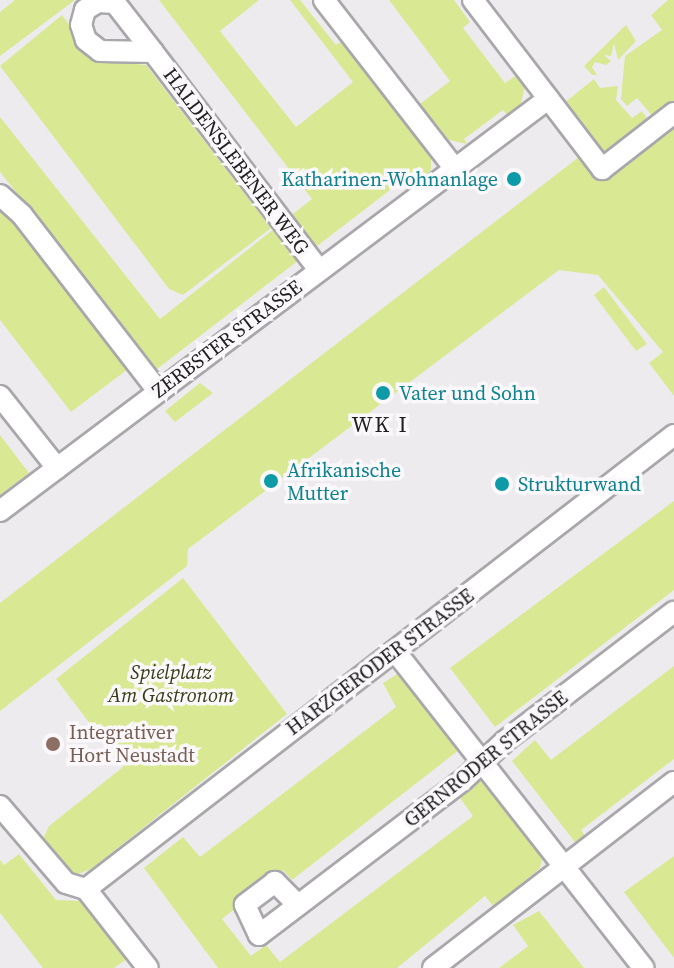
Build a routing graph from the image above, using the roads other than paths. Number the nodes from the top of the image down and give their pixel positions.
1 (324, 0) edge
2 (473, 0) edge
3 (153, 52) dead end
4 (548, 99) junction
5 (674, 113) edge
6 (455, 169) junction
7 (0, 195) edge
8 (319, 270) junction
9 (158, 391) junction
10 (0, 396) edge
11 (671, 443) edge
12 (57, 468) junction
13 (0, 511) edge
14 (674, 612) edge
15 (395, 651) junction
16 (481, 764) junction
17 (674, 782) edge
18 (0, 806) edge
19 (565, 868) junction
20 (86, 889) junction
21 (298, 905) dead end
22 (148, 968) edge
23 (433, 968) edge
24 (644, 968) edge

1 - 6 street
2 - 4 street
3 - 8 street, HALDENSLEBENER WEG
4 - 5 street
4 - 6 street, ZERBSTER STRASSE
6 - 8 street, ZERBSTER STRASSE
7 - 9 street
8 - 9 street, ZERBSTER STRASSE
9 - 12 street, ZERBSTER STRASSE
10 - 12 street
11 - 15 street, HARZGERODER STRASSE
12 - 13 street, ZERBSTER STRASSE
14 - 16 street, GERNRODER STRASSE
15 - 16 street
15 - 20 street, HARZGERODER STRASSE
16 - 19 street
16 - 21 street, GERNRODER STRASSE
17 - 19 street
18 - 20 street
19 - 23 street
19 - 24 street
20 - 22 street

